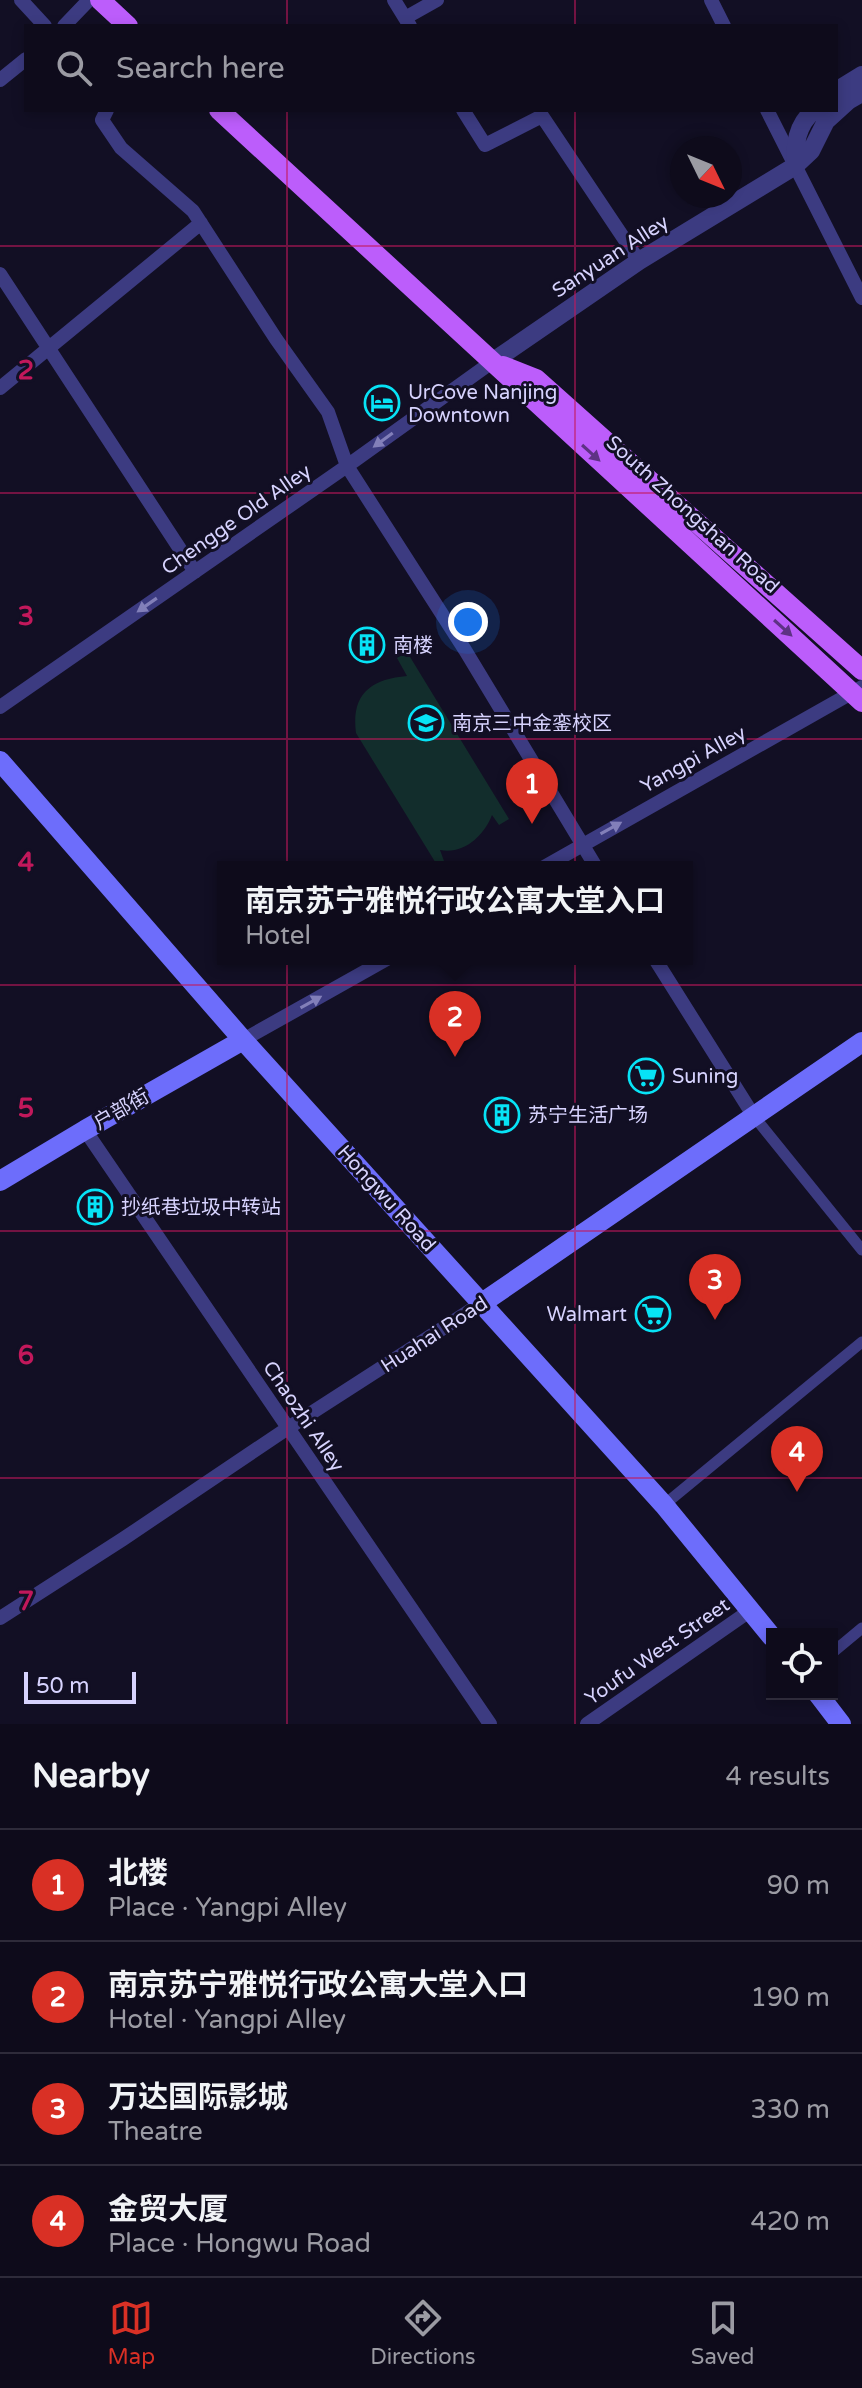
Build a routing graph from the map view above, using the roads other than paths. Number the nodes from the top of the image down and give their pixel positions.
1 (21, 0) edge
2 (89, 0) edge
3 (100, 0) edge
4 (394, 0) edge
5 (437, 0) edge
6 (711, 0) edge
7 (407, 22) edge
8 (43, 24) edge
9 (66, 24) edge
10 (126, 24) edge
11 (723, 24) edge
12 (24, 61) edge
13 (862, 75) edge
14 (0, 80) edge
15 (838, 90) edge
16 (862, 93) edge
17 (838, 110) edge
18 (106, 112) edge
19 (221, 112) edge
20 (464, 112) edge
21 (768, 112) edge
22 (812, 112) edge
23 (836, 112) edge
24 (795, 166) junction
25 (201, 223) junction
26 (639, 261) junction
27 (0, 274) edge
28 (862, 298) edge
29 (49, 348) junction
30 (492, 362) junction
31 (0, 388) edge
32 (347, 466) junction
33 (195, 572) junction
34 (862, 670) edge
35 (859, 693) edge
36 (0, 707) edge
37 (0, 761) edge
38 (582, 844) junction
39 (554, 861) edge
40 (592, 861) edge
41 (376, 965) edge
42 (659, 965) edge
43 (243, 1040) junction
44 (862, 1042) edge
45 (753, 1115) junction
46 (85, 1130) junction
47 (0, 1181) edge
48 (862, 1250) edge
49 (482, 1303) junction
50 (862, 1342) edge
51 (288, 1428) junction
52 (664, 1505) junction
53 (751, 1610) junction
54 (0, 1618) edge
55 (862, 1628) edge
56 (766, 1629) edge
57 (838, 1648) edge
58 (823, 1700) edge
59 (490, 1724) edge
60 (587, 1724) edge
61 (841, 1724) edge

1 - 8 street
2 - 9 street
3 - 10 main road
4 - 7 street
5 - 7 street
6 - 11 street
12 - 14 street
13 - 15 street
16 - 17 street
18 - 25 street
19 - 30 main road, South Zhongshan Road
20 - 26 street
21 - 24 street
22 - 24 street
23 - 24 street
24 - 26 street, Sanyuan Alley
24 - 28 street
25 - 29 street
25 - 32 street
26 - 30 street, Sanyuan Alley
27 - 29 street
29 - 31 street
29 - 33 street
30 -> 32 street, Chengge Old Alley
30 - 34 main road, South Zhongshan Road
30 -> 35 main road, South Zhongshan Road
32 - 33 street, Chengge Old Alley
32 - 38 street
33 -> 36 street, Chengge Old Alley
38 -> 35 street, Yangpi Alley
37 - 43 main road, Hongwu Road
38 - 39 street, Yangpi Alley
38 - 40 street
43 -> 41 street
42 - 45 street
43 - 46 main road, 户部街
43 - 49 main road, Hongwu Road
44 - 45 main road, Huahai Road
45 - 48 street
45 - 49 main road, Huahai Road
46 - 47 main road, 户部街
46 - 51 street, Chaozhi Alley
49 - 51 street, Huahai Road
49 - 52 main road, Hongwu Road
50 - 52 street
51 - 54 street, Huahai Road
51 - 59 street, Chaozhi Alley
52 - 53 main road, Hongwu Road
53 - 56 main road, Hongwu Road
53 - 60 street, Youfu West Street
55 - 57 street
58 - 61 main road

